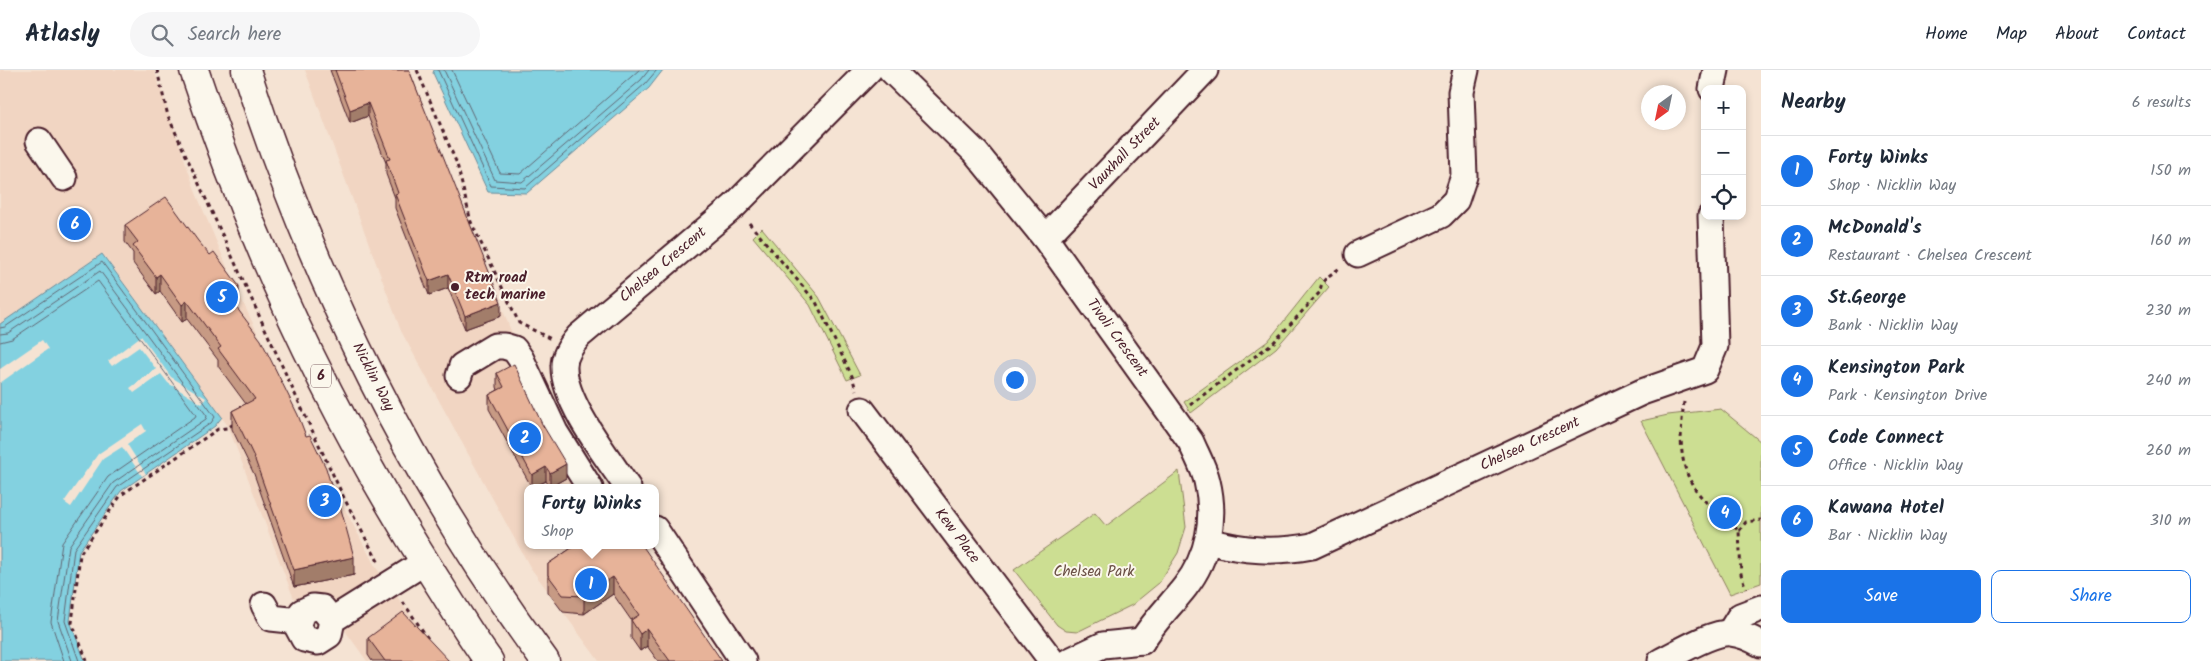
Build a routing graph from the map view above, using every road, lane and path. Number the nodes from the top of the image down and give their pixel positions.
1 (157, 70) edge
2 (194, 70) edge
3 (246, 70) edge
4 (417, 70) edge
5 (869, 70) edge
6 (891, 70) edge
7 (1205, 70) edge
8 (1466, 70) edge
9 (1716, 70) edge
10 (1713, 85) edge
11 (38, 141) dead end
12 (64, 178) dead end
13 (734, 206) junction
14 (1711, 220) edge
15 (1045, 238) junction
16 (1358, 254) joint
17 (569, 349) junction
18 (459, 376) dead end
19 (1687, 377) junction
20 (294, 392) junction
21 (288, 393) edge
22 (862, 410) joint
23 (1174, 418) junction
24 (235, 423) edge
25 (588, 484) edge
26 (625, 484) edge
27 (1761, 520) edge
28 (1739, 531) junction
29 (659, 535) edge
30 (1208, 542) junction
31 (425, 562) junction
32 (391, 583) junction
33 (1754, 600) edge
34 (264, 605) dead end
35 (1730, 632) junction
36 (1761, 644) edge
37 (434, 647) edge
38 (1146, 651) edge
39 (87, 661) edge
40 (488, 661) edge
41 (545, 661) edge
42 (743, 661) edge
43 (1052, 661) edge
44 (1069, 661) edge
45 (1661, 661) edge

1 - 20 path
2 - 31 highway, 6
3 - 41 highway, Nicklin Way
4 - 17 path
5 - 13 street, Chelsea Crescent
6 - 15 street, Tivoli Crescent
7 - 15 street, Vauxhall Street
8 - 16 street
9 - 10 street
11 - 12 street
13 - 17 street, Chelsea Crescent
13 - 22 path
14 - 19 street, Chelsea Crescent
15 - 23 street, Tivoli Crescent
16 - 23 path
17 - 26 street
18 - 25 street
19 - 28 path
19 - 30 street, Chelsea Crescent
20 - 21 path
20 - 32 path
22 - 43 street, Kew Place
23 - 30 street, Tivoli Crescent
24 - 39 path
27 - 28 path
28 - 33 path
29 - 42 street
30 - 38 street, Tivoli Crescent
31 - 32 street
31 - 40 highway, 6
32 - 34 street
32 - 37 path
33 - 35 street
35 - 36 street
35 - 45 street
38 - 44 street

